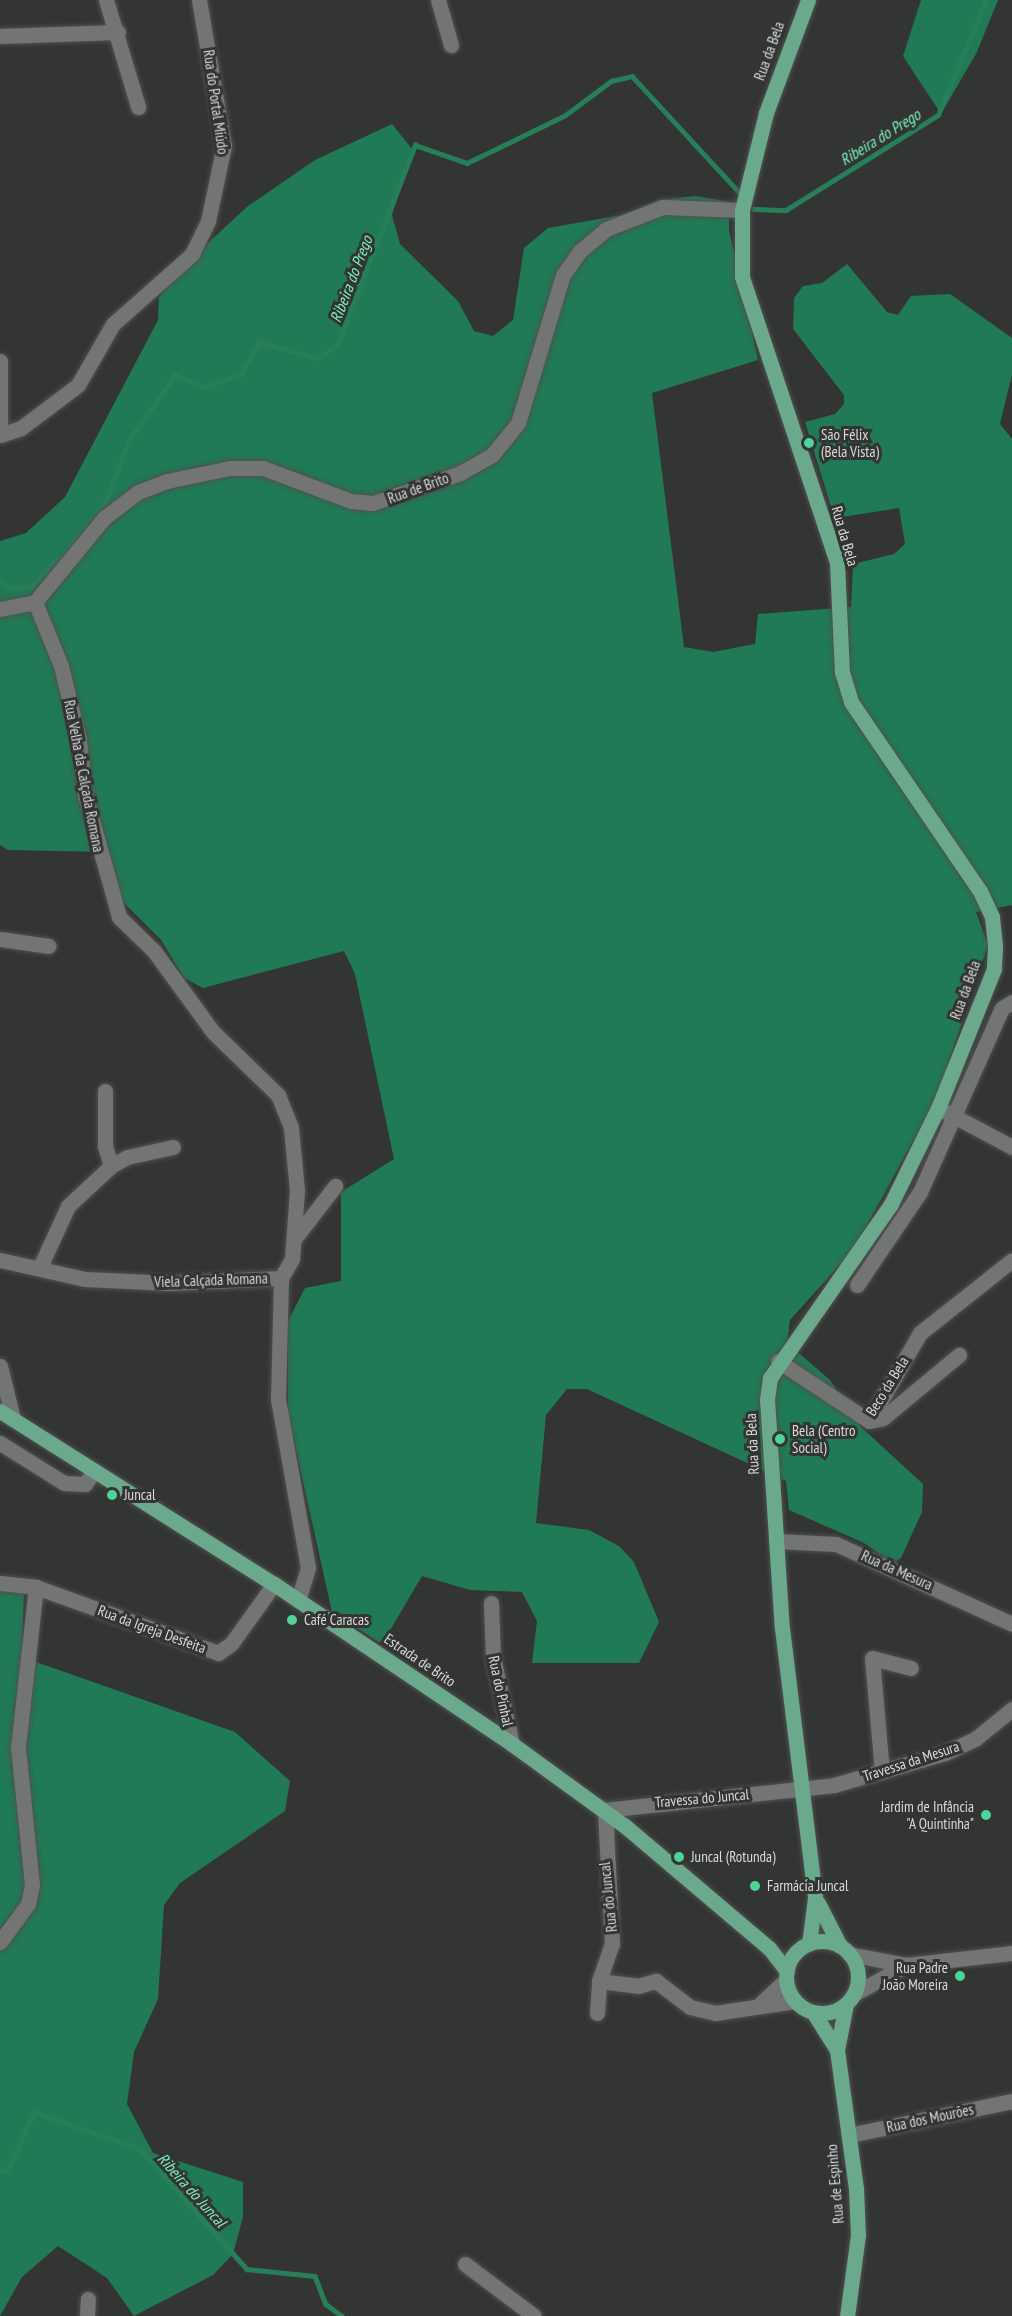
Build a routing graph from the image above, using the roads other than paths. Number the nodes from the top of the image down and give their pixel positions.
1 (106, 0) edge
2 (199, 0) edge
3 (438, 0) edge
4 (808, 0) edge
5 (118, 32) junction
6 (0, 36) edge
7 (451, 45) dead end
8 (138, 107) dead end
9 (742, 210) junction
10 (0, 361) edge
11 (0, 430) edge
12 (0, 435) edge
13 (35, 602) junction
14 (0, 609) edge
15 (0, 939) edge
16 (49, 946) dead end
17 (1012, 1002) edge
18 (105, 1091) dead end
19 (938, 1108) junction
20 (955, 1116) junction
21 (173, 1147) dead end
22 (1012, 1147) edge
23 (111, 1167) junction
24 (335, 1186) dead end
25 (295, 1238) junction
26 (0, 1260) edge
27 (1012, 1260) edge
28 (40, 1267) junction
29 (281, 1278) junction
30 (857, 1285) dead end
31 (959, 1355) dead end
32 (778, 1361) junction
33 (0, 1366) edge
34 (7, 1415) edge
35 (868, 1421) junction
36 (0, 1443) edge
37 (94, 1471) junction
38 (776, 1541) junction
39 (0, 1583) edge
40 (274, 1584) junction
41 (36, 1587) junction
42 (298, 1600) junction
43 (491, 1603) dead end
44 (1012, 1624) edge
45 (912, 1668) dead end
46 (1012, 1709) edge
47 (512, 1744) junction
48 (882, 1772) junction
49 (800, 1790) junction
50 (605, 1810) junction
51 (815, 1898) junction
52 (0, 1942) edge
53 (803, 1947) junction
54 (769, 1948) junction
55 (844, 1950) junction
56 (1012, 1953) edge
57 (906, 1965) junction
58 (787, 1976) junction
59 (599, 1982) junction
60 (850, 1999) junction
61 (795, 2001) junction
62 (758, 2005) junction
63 (813, 2012) junction
64 (597, 2013) dead end
65 (837, 2050) junction
66 (1012, 2101) edge
67 (849, 2135) junction
68 (465, 2264) dead end
69 (88, 2299) dead end
70 (529, 2315) edge
71 (87, 2316) edge
72 (847, 2316) edge

1 - 5 street
2 - 12 street, Rua do Portal Miúdo
3 - 7 street
4 - 9 main road, Rua da Bela
5 - 6 street
5 - 8 street
9 - 13 street, Rua de Brito
9 - 19 main road, Rua da Bela
10 - 11 street
13 - 14 street
13 - 25 street, Rua Velha da Calçada Romana
15 - 16 street
17 - 20 street
18 - 23 street
19 - 20 street
19 - 32 main road, Rua da Bela
20 - 22 street
20 - 30 street
21 - 23 street
23 - 28 street
24 - 25 street
25 - 29 street, Rua Velha da Calçada Romana
26 - 28 street, Viela Calçada Romana
27 - 35 street, Beco da Bela
28 - 29 street, Viela Calçada Romana
29 - 42 street, Rua Velha da Calçada Romana
31 - 35 street
32 - 35 street, Beco da Bela
32 - 38 main road, Rua da Bela
33 - 34 street
34 - 37 main road, Estrada de Brito
36 - 37 street
37 - 40 main road, Estrada de Brito
38 - 44 street, Rua da Mesura
38 - 49 main road, Rua da Bela
39 - 41 street, Rua da Igreja Desfeita
40 - 41 street, Rua da Igreja Desfeita
40 - 42 main road, Estrada de Brito
41 - 52 street
42 - 47 main road, Estrada de Brito
43 - 47 street, Rua do Pinhal
45 - 48 street
46 - 48 street, Travessa da Mesura
47 - 50 main road, Estrada de Brito
48 - 49 street, Travessa da Mesura
49 - 50 street, Travessa do Juncal
49 - 51 main road, Rua da Bela
50 - 54 main road, Estrada de Brito
50 - 59 street, Rua do Juncal
51 - 53 main road, Rua da Bela
51 - 55 main road, Rua da Bela
53 - 54 main road
53 - 55 main road
53 - 58 main road
54 - 58 main road, Estrada de Brito
55 - 57 street
55 - 60 main road
56 - 57 street
57 - 60 street
58 - 61 main road
58 - 62 street
59 - 62 street
59 - 64 street, Rua do Juncal
60 - 63 main road
60 - 65 main road, Rua de Espinho
61 - 62 street
61 - 63 main road
63 - 65 main road, Rua de Espinho
65 - 67 main road, Rua de Espinho
66 - 67 street, Rua dos Mourões
67 - 72 main road, Rua de Espinho
68 - 70 street
69 - 71 street

